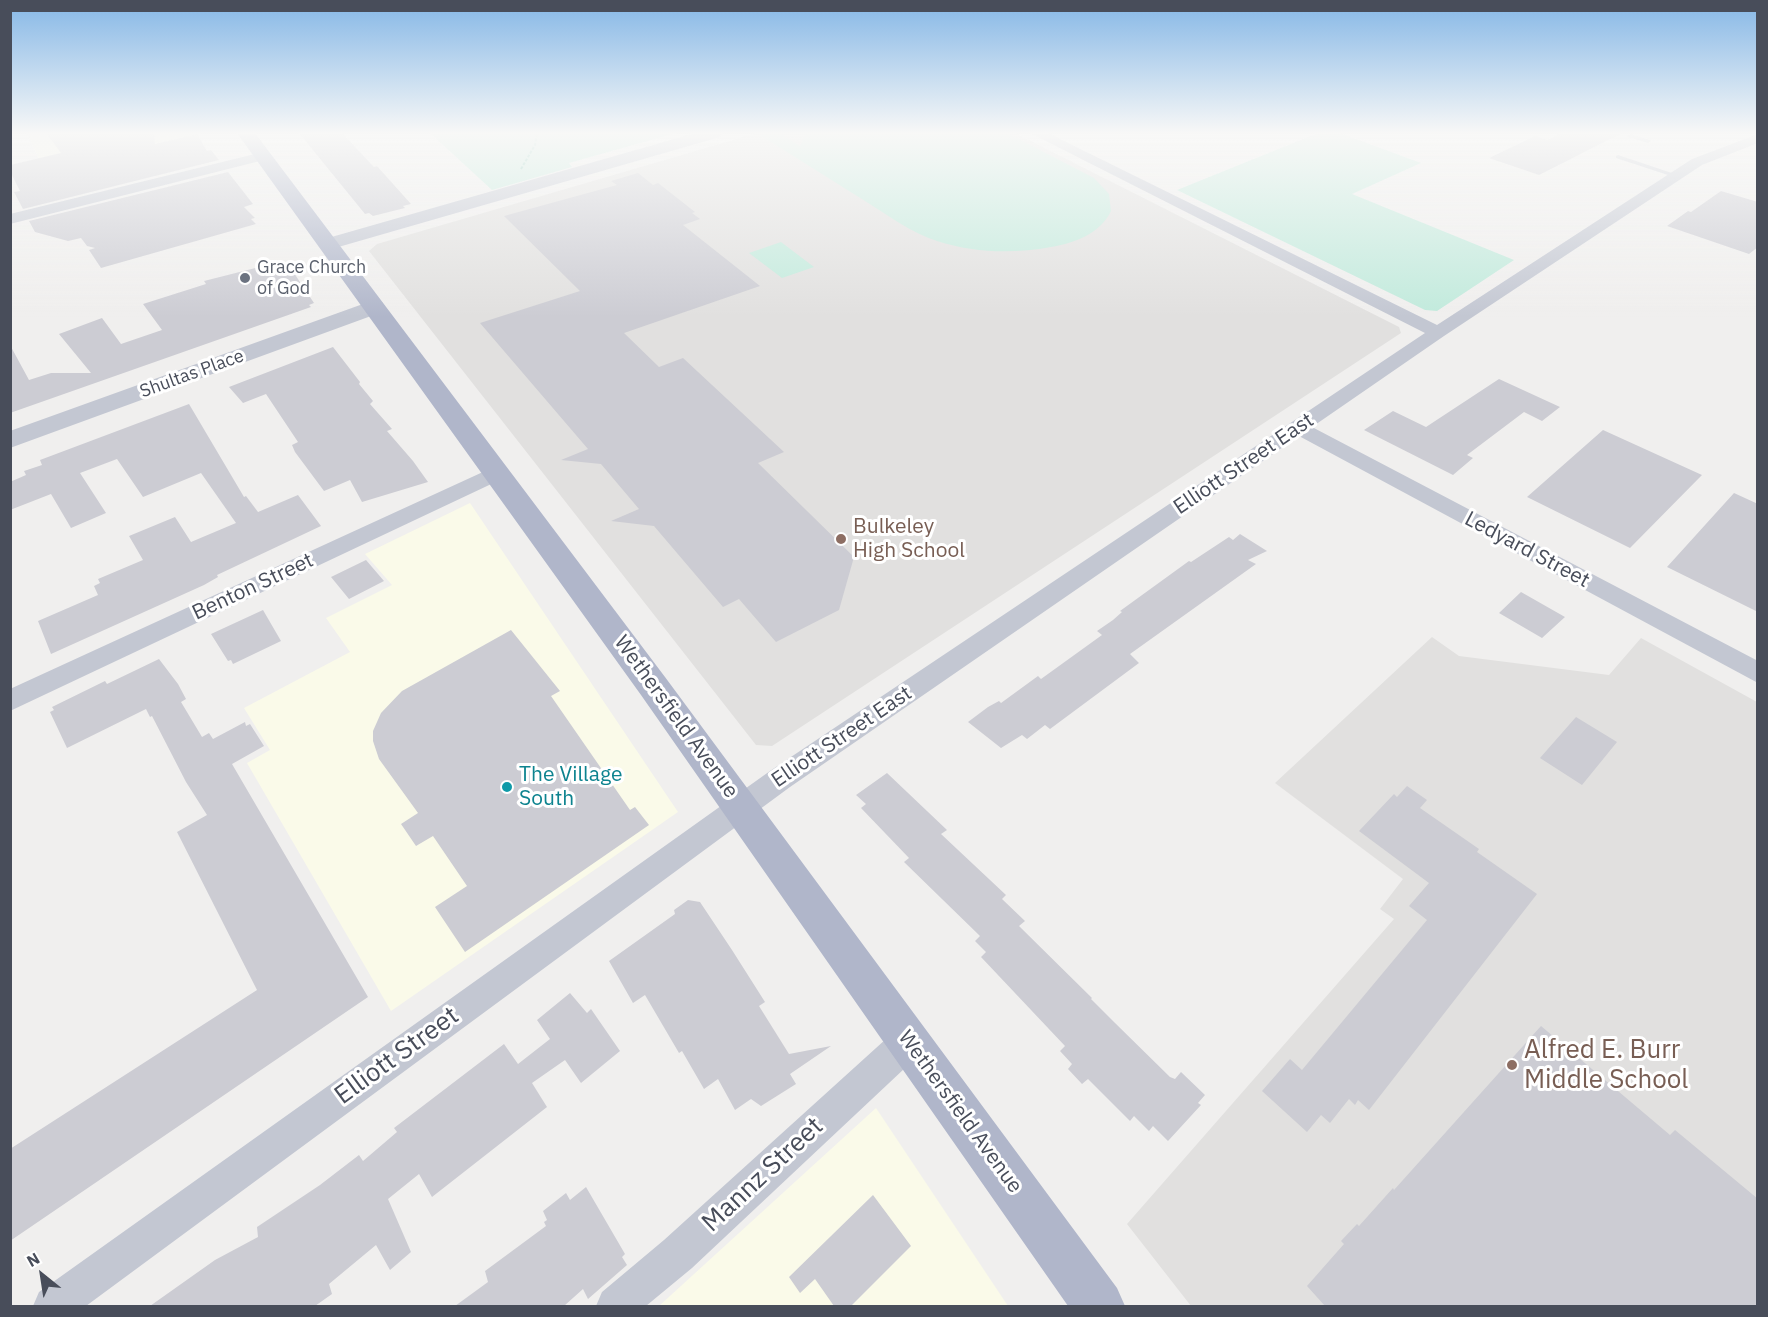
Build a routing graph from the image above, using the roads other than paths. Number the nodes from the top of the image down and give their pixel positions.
1 (108, 194) edge
2 (291, 194) edge
3 (500, 194) edge
4 (1161, 194) edge
5 (1648, 194) edge
6 (10, 219) edge
7 (328, 244) junction
8 (374, 306) junction
9 (1438, 332) junction
10 (1297, 427) junction
11 (10, 440) edge
12 (496, 473) junction
13 (1758, 673) edge
14 (10, 701) edge
15 (741, 806) junction
16 (909, 1041) junction
17 (53, 1306) edge
18 (616, 1306) edge
19 (1099, 1306) edge

1 - 6 street
2 - 7 main road, Wethersfield Avenue
3 - 7 street
4 - 9 street
5 - 9 street, Elliott Street East
7 - 8 main road, Wethersfield Avenue
8 - 11 street, Shultas Place
8 - 12 main road, Wethersfield Avenue
9 - 10 street, Elliott Street East
10 - 13 street, Ledyard Street
10 - 15 street, Elliott Street East
12 - 14 street, Benton Street
12 - 15 main road, Wethersfield Avenue
15 - 16 main road, Wethersfield Avenue
15 - 17 street, Elliott Street
16 - 18 street, Mannz Street
16 - 19 main road, Wethersfield Avenue

